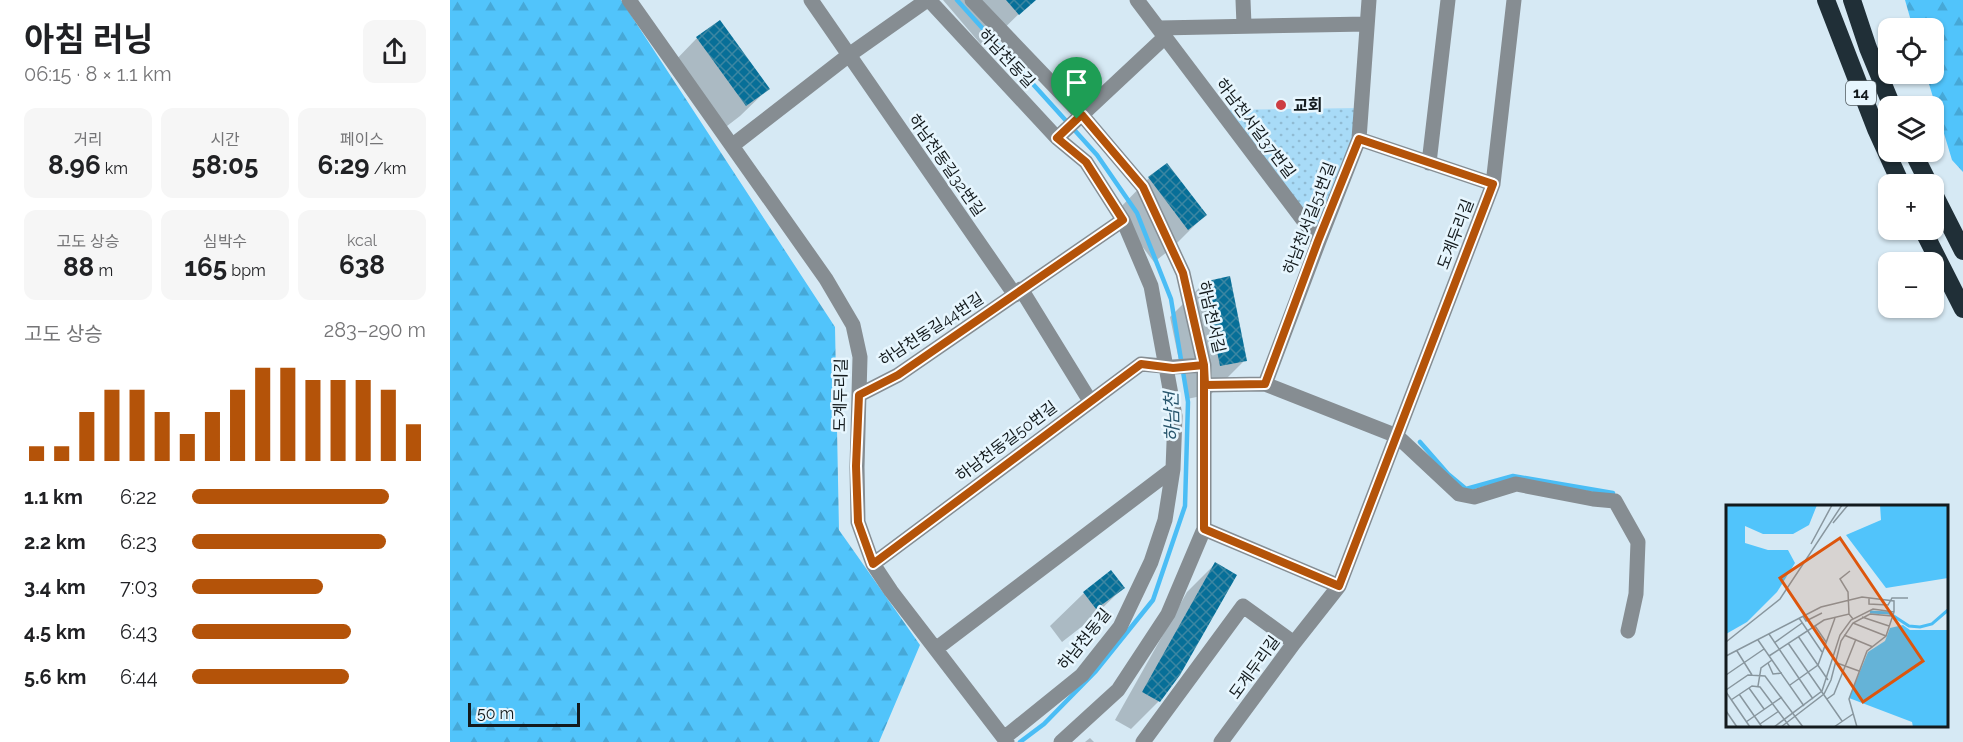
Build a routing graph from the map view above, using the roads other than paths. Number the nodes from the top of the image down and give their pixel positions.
1 (629, 0) edge
2 (811, 0) edge
3 (928, 0) edge
4 (972, 0) edge
5 (1137, 0) edge
6 (1243, 0) edge
7 (1369, 0) edge
8 (1448, 0) edge
9 (1514, 0) edge
10 (1826, 0) edge
11 (1852, 0) edge
12 (1367, 24) junction
13 (1244, 26) junction
14 (1162, 33) junction
15 (849, 55) junction
16 (1888, 96) edge
17 (1079, 117) junction
18 (1060, 136) junction
19 (1359, 139) junction
20 (733, 145) junction
21 (1429, 163) junction
22 (1896, 174) edge
23 (1493, 184) junction
24 (1944, 214) edge
25 (1123, 220) junction
26 (1928, 240) edge
27 (1318, 241) junction
28 (1963, 251) edge
29 (1018, 292) junction
30 (1963, 309) edge
31 (1199, 366) junction
32 (1170, 367) junction
33 (1265, 384) junction
34 (1205, 385) junction
35 (859, 395) junction
36 (1090, 401) junction
37 (1397, 436) junction
38 (1173, 469) junction
39 (1204, 529) junction
40 (873, 564) junction
41 (1339, 586) junction
42 (1628, 631) dead end
43 (1294, 643) junction
44 (937, 648) junction
45 (1006, 740) edge
46 (1061, 742) edge
47 (1143, 742) edge
48 (1221, 742) edge

1 - 20 street, 도계두리길
2 - 15 street, 하남천동길32번길
3 - 15 street
3 - 18 street, 하남천동길
4 - 17 street, 하남천서길
5 - 14 street, 하남천서길37번길
6 - 13 street
7 - 12 street, 하남천서길51번길
8 - 21 street
9 - 23 street, 도계두리길
10 - 22 highway, 14
11 - 16 highway, 14
12 - 13 street
12 - 19 street, 하남천서길51번길
13 - 14 street
14 - 17 street
14 - 27 street, 하남천서길37번길
15 - 20 street
15 - 29 street, 하남천동길32번길
17 - 18 street
17 - 31 street, 하남천서길
18 - 25 street, 하남천동길
19 - 21 street
19 - 27 street, 하남천서길51번길
20 - 35 street, 도계두리길
21 - 23 street
23 - 37 street, 도계두리길
24 - 28 highway
25 - 29 street, 하남천동길44번길
25 - 32 street, 하남천동길
26 - 30 highway
27 - 33 street, 하남천서길51번길
29 - 35 street, 하남천동길44번길
29 - 36 street
31 - 32 street, 하남천동길50번길
31 - 34 street, 하남천서길
32 - 36 street, 하남천동길50번길
32 - 38 street, 하남천동길
33 - 34 street
33 - 37 street
34 - 39 street, 하남천서길
35 - 40 street, 도계두리길
36 - 40 street, 하남천동길50번길
37 - 41 street, 도계두리길
37 - 42 street
38 - 44 street
38 - 45 street, 하남천동길
39 - 41 street
39 - 46 street, 하남천서길
40 - 44 street, 도계두리길
41 - 43 street, 도계두리길
43 - 47 street
43 - 48 street, 도계두리길
44 - 45 street, 도계두리길

